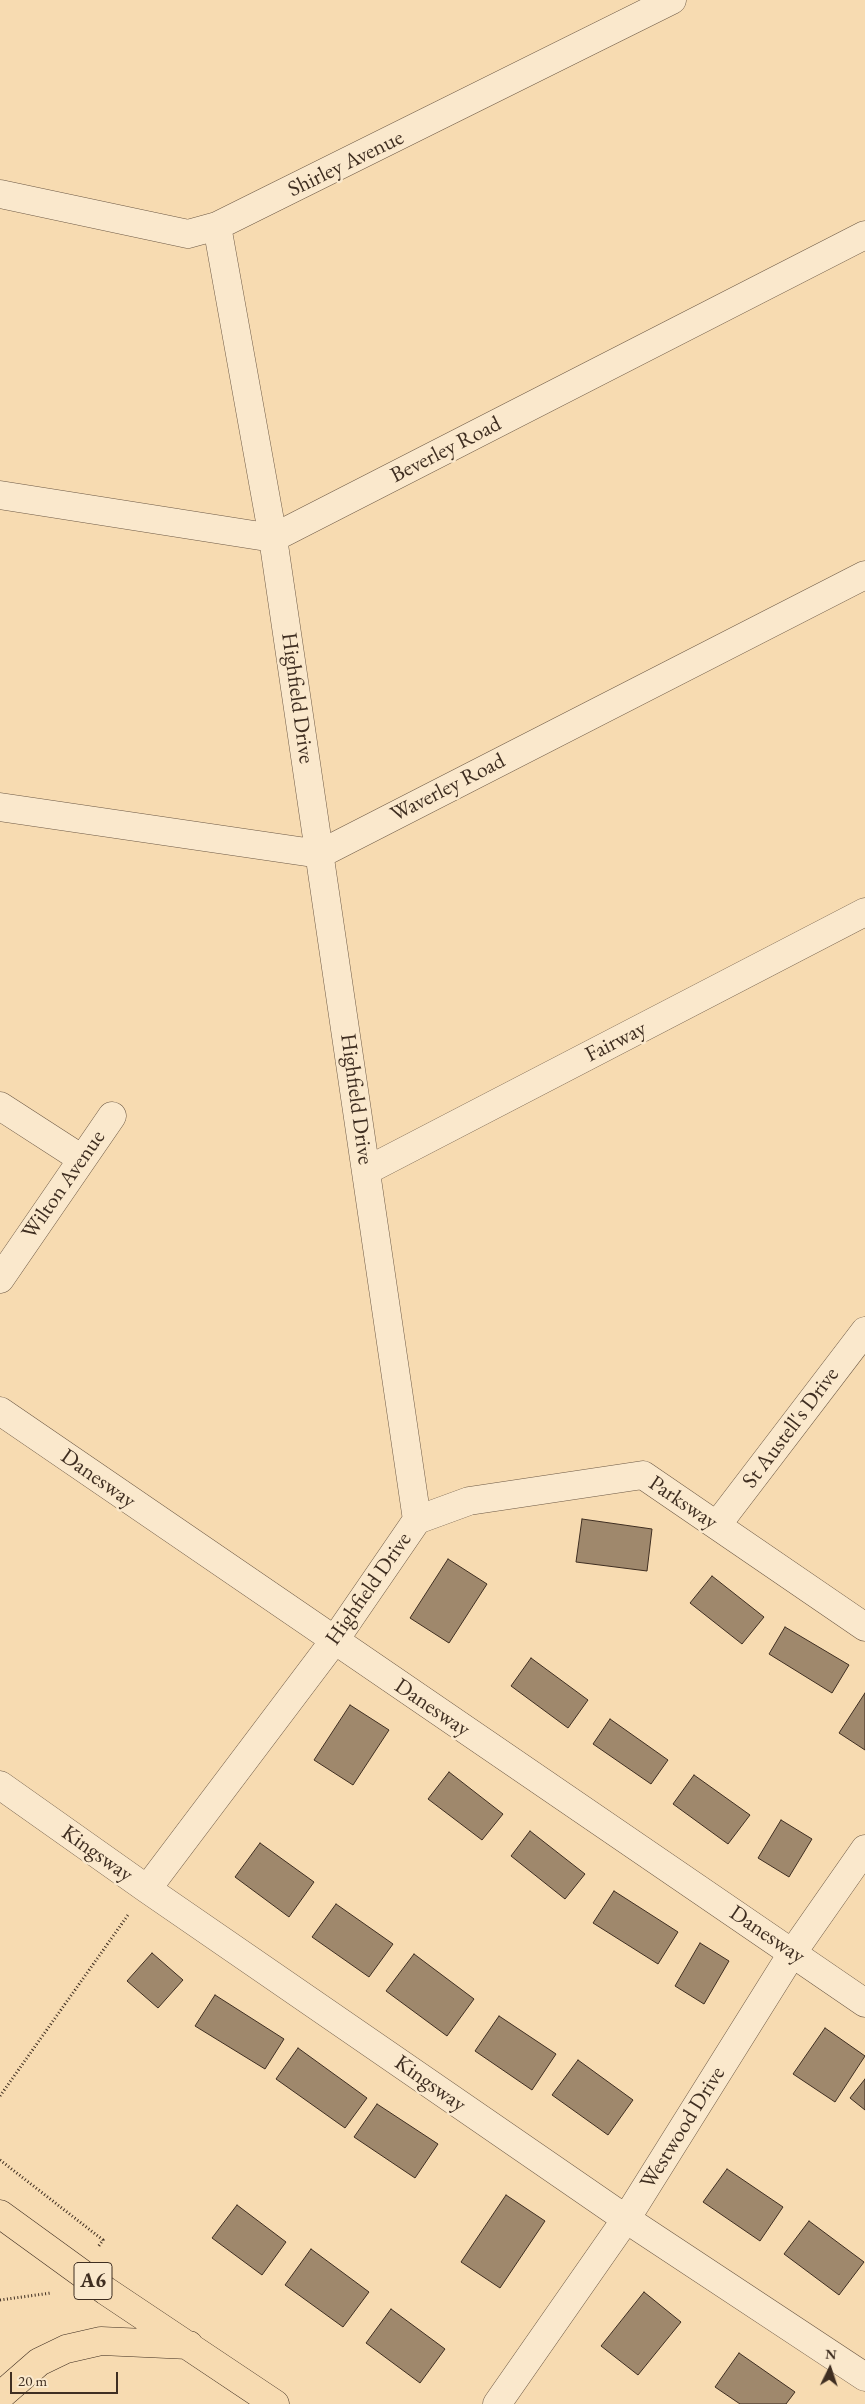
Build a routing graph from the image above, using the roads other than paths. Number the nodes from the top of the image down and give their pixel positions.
1 (672, 0) edge
2 (0, 194) edge
3 (217, 226) junction
4 (865, 235) edge
5 (0, 496) edge
6 (273, 538) junction
7 (865, 575) edge
8 (0, 807) edge
9 (320, 854) junction
10 (865, 912) edge
11 (0, 1106) edge
12 (112, 1116) dead end
13 (82, 1159) junction
14 (366, 1171) junction
15 (0, 1279) edge
16 (865, 1331) edge
17 (0, 1411) edge
18 (417, 1520) junction
19 (717, 1525) junction
20 (865, 1627) edge
21 (334, 1641) junction
22 (0, 1785) edge
23 (865, 1849) edge
24 (147, 1889) junction
25 (793, 1952) junction
26 (865, 2003) edge
27 (0, 2214) edge
28 (626, 2219) junction
29 (189, 2345) junction
30 (865, 2377) edge
31 (0, 2396) edge
32 (275, 2404) edge
33 (497, 2404) edge

1 - 3 street, Shirley Avenue
2 - 3 street, Shirley Avenue
3 - 6 street, Highfield Drive
4 - 6 street, Beverley Road
5 - 6 street
6 - 9 street, Highfield Drive
7 - 9 street, Waverley Road
8 - 9 street
9 - 14 street, Highfield Drive
10 - 14 street, Fairway
11 - 13 street
12 - 13 street, Wilton Avenue
13 - 15 street, Wilton Avenue
14 - 18 street, Highfield Drive
16 - 19 street, St Austell's Drive
17 - 21 street, Danesway
18 - 19 street, Parksway
18 - 21 street, Highfield Drive
19 - 20 street, Parksway
21 - 24 street, Highfield Drive
21 - 25 street, Danesway
22 - 24 street, Kingsway
23 - 25 street, Westwood Drive
24 - 28 street, Kingsway
25 - 26 street, Danesway
25 - 28 street, Westwood Drive
27 - 29 main road, A6
28 - 30 street, Kingsway
28 - 33 street, Westwood Drive
29 - 31 main road
29 - 32 main road, A6

